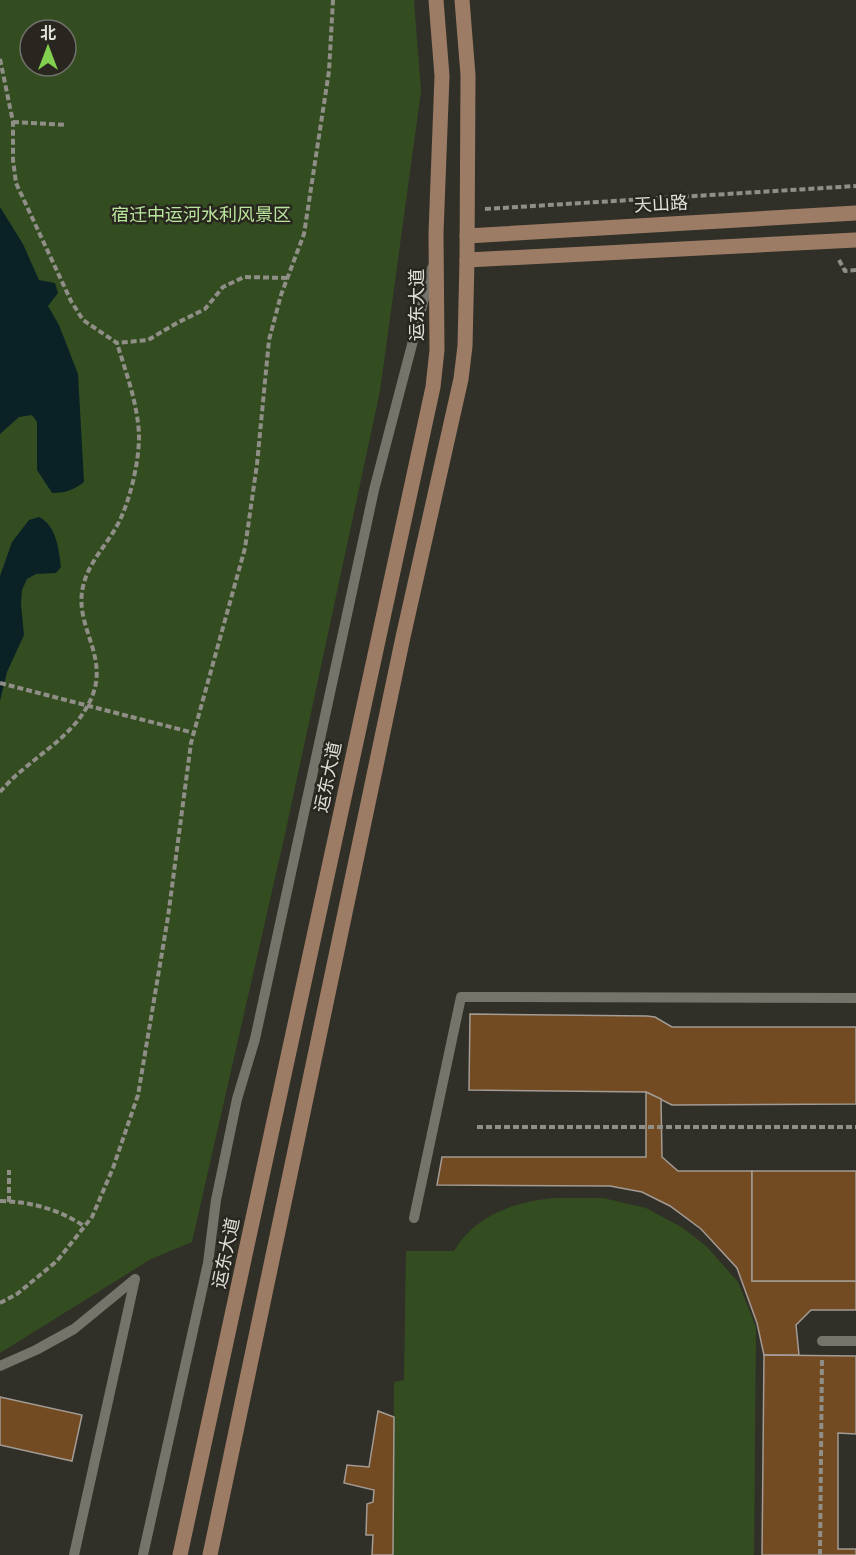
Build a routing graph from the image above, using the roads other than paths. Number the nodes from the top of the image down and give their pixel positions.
1 (436, 0) edge
2 (462, 0) edge
3 (856, 213) edge
4 (468, 236) junction
5 (856, 240) edge
6 (436, 253) junction
7 (468, 261) junction
8 (856, 998) edge
9 (414, 1218) dead end
10 (822, 1341) road end
11 (856, 1341) edge
12 (0, 1366) edge
13 (74, 1555) edge
14 (143, 1555) edge
15 (180, 1555) edge
16 (210, 1555) edge

1 - 6 main road, 运东大道
2 - 4 main road
3 - 4 main road, 天山路
4 - 7 main road
5 - 7 main road
6 - 14 lane
6 - 15 main road, 运东大道
7 - 16 main road
8 - 9 lane
10 - 11 lane
12 - 13 lane

